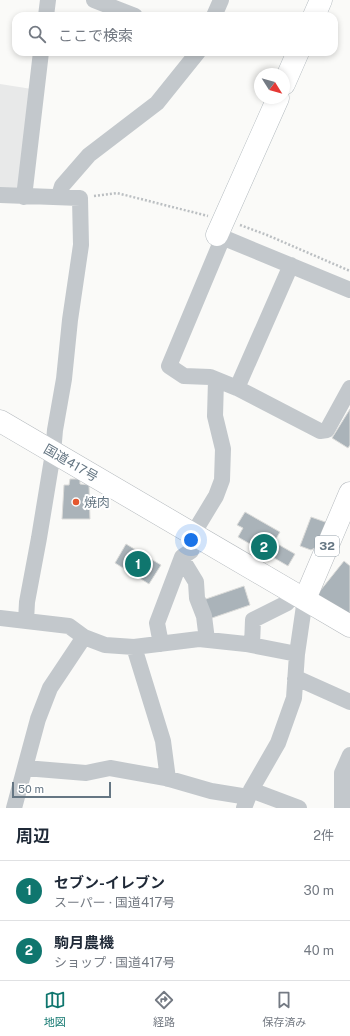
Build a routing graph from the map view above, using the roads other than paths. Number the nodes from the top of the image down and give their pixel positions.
1 (48, 0) edge
2 (94, 0) edge
3 (221, 0) edge
4 (322, 0) edge
5 (46, 12) edge
6 (125, 12) edge
7 (216, 12) edge
8 (316, 12) edge
9 (42, 56) edge
10 (195, 56) edge
11 (296, 56) edge
12 (290, 70) edge
13 (275, 104) edge
14 (0, 195) edge
15 (59, 196) junction
16 (24, 197) junction
17 (220, 236) junction
18 (291, 266) junction
19 (350, 290) edge
20 (216, 380) junction
21 (237, 388) junction
22 (350, 388) edge
23 (0, 421) edge
24 (53, 453) junction
25 (350, 493) edge
26 (195, 535) junction
27 (182, 559) junction
28 (300, 596) junction
29 (0, 618) edge
30 (26, 621) junction
31 (350, 626) edge
32 (84, 637) junction
33 (207, 640) junction
34 (161, 644) junction
35 (252, 645) junction
36 (134, 647) junction
37 (297, 654) junction
38 (295, 679) junction
39 (350, 702) edge
40 (350, 754) edge
41 (25, 768) junction
42 (168, 779) junction
43 (248, 798) edge
44 (14, 808) edge
45 (299, 808) edge
46 (342, 808) edge

1 - 5 street
2 - 6 street
3 - 7 street
4 - 8 main road
9 - 16 street
10 - 15 street
11 - 12 main road
13 - 17 main road
14 - 16 street
15 - 16 street
15 - 24 street
17 - 18 street
17 - 20 street
18 - 19 street
18 - 21 street
20 - 21 street
20 - 26 street
21 - 22 street
23 - 24 main road, 国道417号
24 - 26 main road, 国道417号
24 - 30 street
25 - 28 main road, 32
26 - 27 street
26 - 28 main road, 国道417号
27 - 33 street
27 - 34 street
28 - 31 main road, 国道417号
28 - 35 street
28 - 37 street
29 - 30 street
30 - 32 street
32 - 36 street
32 - 41 street
33 - 34 street
33 - 35 street
34 - 36 street
35 - 37 street
36 - 42 street
37 - 38 street
38 - 39 street
38 - 43 street
40 - 46 street
41 - 42 street
41 - 44 street
42 - 43 street
43 - 45 street

